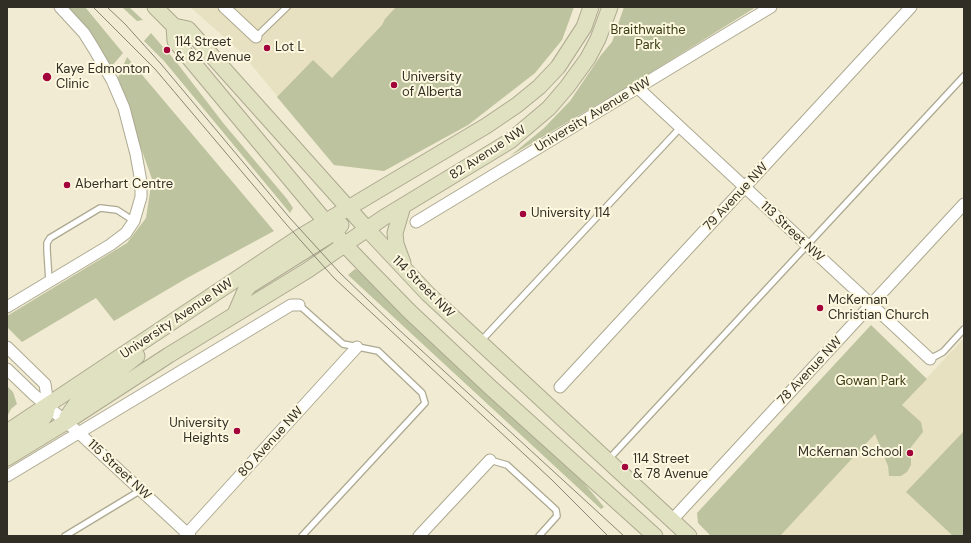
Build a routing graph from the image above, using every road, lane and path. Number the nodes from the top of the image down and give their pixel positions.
1 (60, 7) edge
2 (155, 7) edge
3 (224, 7) edge
4 (287, 7) edge
5 (591, 7) edge
6 (610, 7) edge
7 (771, 7) edge
8 (912, 7) edge
9 (174, 26) junction
10 (256, 37) joint
11 (964, 76) edge
12 (638, 88) junction
13 (680, 128) junction
14 (744, 188) junction
15 (964, 204) edge
16 (403, 206) junction
17 (349, 208) junction
18 (134, 221) junction
19 (416, 222) dead end
20 (331, 227) junction
21 (368, 229) junction
22 (345, 245) junction
23 (807, 246) junction
24 (412, 277) junction
25 (50, 281) junction
26 (870, 304) junction
27 (299, 305) joint
28 (7, 307) edge
29 (235, 314) junction
30 (964, 329) edge
31 (155, 334) junction
32 (480, 342) junction
33 (7, 347) edge
34 (357, 347) junction
35 (930, 359) joint
36 (7, 369) edge
37 (560, 387) dead end
38 (48, 405) junction
39 (66, 422) junction
40 (7, 432) edge
41 (79, 433) junction
42 (7, 446) edge
43 (7, 458) edge
44 (490, 460) joint
45 (608, 460) junction
46 (7, 476) edge
47 (141, 490) junction
48 (672, 520) junction
49 (188, 535) edge
50 (65, 536) edge
51 (302, 536) edge
52 (419, 536) edge
53 (539, 536) edge
54 (656, 536) edge
55 (689, 536) edge

1 - 18 street
2 - 9 main road, 114 Street NW
3 - 10 street
4 - 10 lane
5 - 17 main road, 82 Avenue NW
6 - 16 main road, 82 Avenue NW
7 - 12 street, University Avenue NW
8 - 14 street, 79 Avenue NW
9 - 17 main road, 114 Street NW
9 - 20 main road, 114 Street NW
11 - 23 lane
12 - 13 street, 113 Street NW
12 - 19 street, University Avenue NW
13 - 14 street, 113 Street NW
13 - 32 lane
14 - 23 street, 113 Street NW
14 - 37 street, 79 Avenue NW
15 - 26 street, 78 Avenue NW
16 - 21 main road, 82 Avenue NW
16 - 24 main road
17 - 20 main road, University Avenue NW
17 - 21 main road, 114 Street NW
18 - 25 street
18 - 25 lane
20 - 22 main road, 114 Street NW
20 - 29 main road
20 - 31 main road, University Avenue NW
21 - 22 main road, 82 Avenue NW
21 - 24 main road, 114 Street NW
22 - 29 main road, University Avenue NW
22 - 54 main road, 114 Street NW
23 - 26 street, 113 Street NW
23 - 45 lane
24 - 32 main road, 114 Street NW
25 - 28 street
26 - 35 street, 113 Street NW
26 - 48 street, 78 Avenue NW
27 - 34 lane
27 - 41 street
29 - 39 main road, University Avenue NW
30 - 35 lane
31 - 38 main road, University Avenue NW
31 - 39 main road
32 - 45 main road, 114 Street NW
33 - 38 street
34 - 49 street, 80 Avenue NW
34 - 51 lane
36 - 38 street, 115 Street NW
38 - 39 street, 115 Street NW
38 - 40 main road, University Avenue NW
38 - 42 main road
39 - 41 street, 115 Street NW
39 - 43 main road, University Avenue NW
41 - 46 street
41 - 47 street, 115 Street NW
44 - 52 street
44 - 53 lane
45 - 48 main road, 114 Street NW
47 - 49 street, 115 Street NW
47 - 50 lane
48 - 55 main road, 114 Street NW

